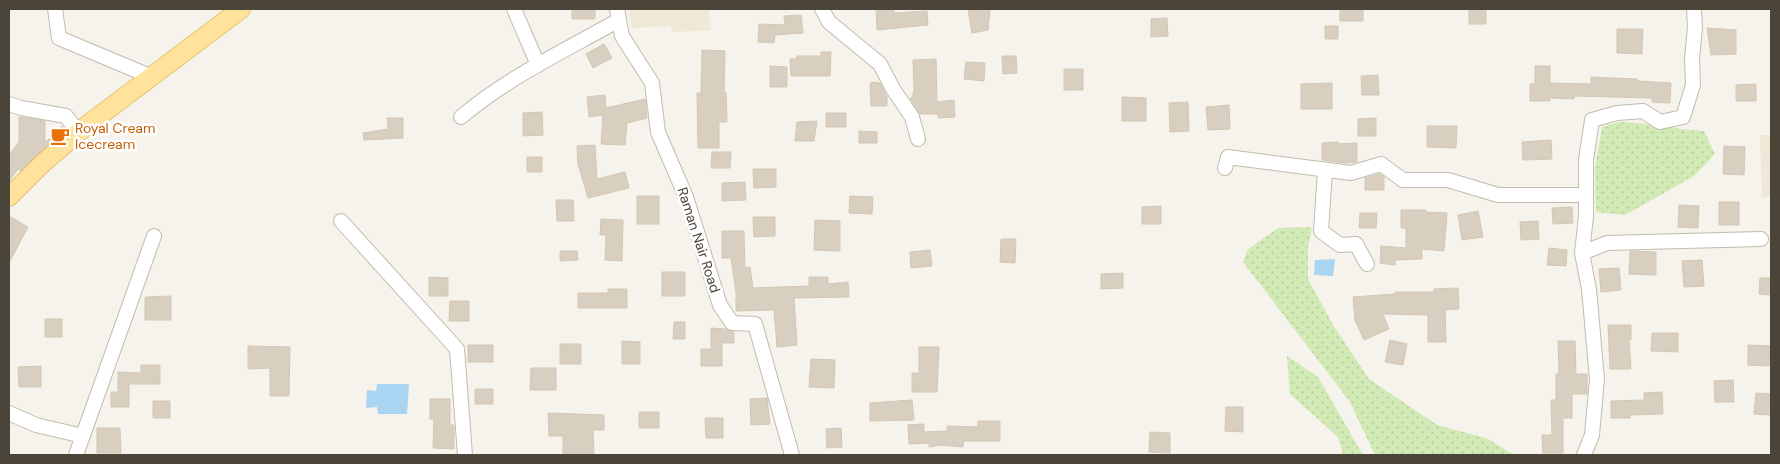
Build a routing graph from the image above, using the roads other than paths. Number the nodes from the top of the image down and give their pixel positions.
1 (55, 9) edge
2 (242, 9) edge
3 (514, 9) edge
4 (822, 9) edge
5 (1694, 9) edge
6 (618, 14) edge
7 (538, 65) junction
8 (152, 76) junction
9 (9, 104) edge
10 (461, 117) dead end
11 (86, 126) junction
12 (918, 139) dead end
13 (1226, 168) dead end
14 (1325, 170) junction
15 (1586, 195) junction
16 (9, 197) edge
17 (341, 221) dead end
18 (154, 236) dead end
19 (1761, 239) dead end
20 (1582, 253) junction
21 (1367, 264) dead end
22 (9, 413) edge
23 (83, 436) junction
24 (76, 455) edge
25 (465, 455) edge
26 (792, 455) edge
27 (1584, 455) edge

1 - 8 street
2 - 8 main road
3 - 7 street
4 - 12 street
5 - 15 street
6 - 7 street
6 - 26 street, Raman Nair Road
7 - 10 street
8 - 11 main road
9 - 11 street
11 - 16 main road
13 - 14 street
14 - 15 street
14 - 21 street
15 - 20 street
17 - 25 street
18 - 23 street
19 - 20 street
20 - 27 street
22 - 23 street
23 - 24 street

